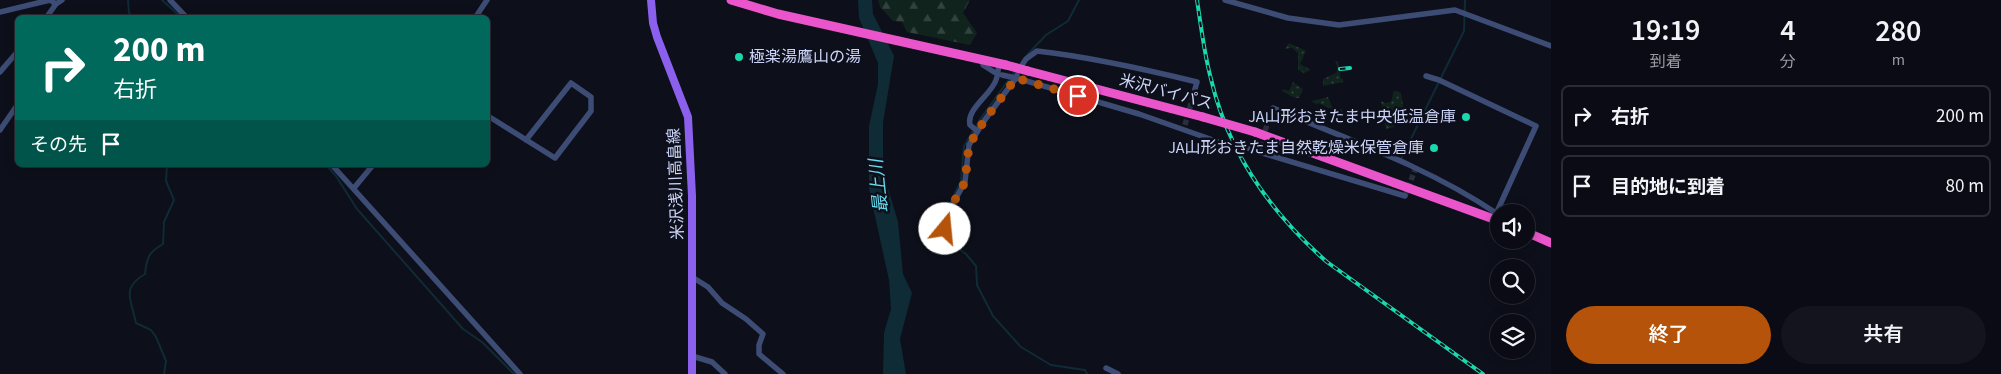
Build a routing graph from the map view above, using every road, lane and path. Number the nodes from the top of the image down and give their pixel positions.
1 (62, 0) edge
2 (170, 0) edge
3 (478, 0) edge
4 (651, 0) edge
5 (731, 0) edge
6 (1225, 0) edge
7 (486, 2) edge
8 (56, 4) junction
9 (0, 12) edge
10 (48, 15) edge
11 (184, 15) edge
12 (477, 15) edge
13 (1551, 46) edge
14 (15, 54) edge
15 (980, 60) junction
16 (1003, 64) junction
17 (0, 72) edge
18 (994, 72) dead end
19 (1020, 73) junction
20 (1004, 75) dead end
21 (1426, 76) dead end
22 (1195, 88) dead end
23 (15, 108) edge
24 (1271, 112) dead end
25 (490, 117) edge
26 (0, 130) edge
27 (975, 130) junction
28 (526, 140) junction
29 (1227, 145) tunnel mouth
30 (1244, 147) tunnel mouth
31 (334, 167) edge
32 (372, 167) edge
33 (354, 188) junction
34 (1405, 196) dead end
35 (1502, 204) edge
36 (1490, 212) edge
37 (1490, 215) edge
38 (945, 229) dead end
39 (1535, 236) edge
40 (1551, 243) edge
41 (692, 277) junction
42 (692, 356) junction
43 (1106, 368) dead end
44 (520, 374) edge
45 (692, 374) edge
46 (725, 374) edge
47 (783, 374) edge
48 (1118, 374) edge

1 - 8 street
2 - 11 street
3 - 7 street
4 - 41 main road, 米沢浅川高畠線
5 - 15 highway, 米沢バイパス
6 - 13 street
7 - 12 street
8 - 9 street
8 - 10 street
14 - 17 street
15 - 16 highway, 米沢バイパス
15 - 18 street
16 - 19 highway, 米沢バイパス, bridge
16 - 27 street
19 - 20 street
19 - 22 street
19 - 27 street
19 - 29 street
19 - 37 highway, 米沢バイパス, bridge
21 - 35 street
23 - 26 street
24 - 36 street
25 - 28 street
27 - 38 street
28 - 28 street
30 - 34 street
31 - 33 street
32 - 33 street
33 - 44 street
39 - 40 highway
41 - 42 main road, 米沢浅川高畠線
41 - 47 street
42 - 45 main road, 米沢浅川高畠線
42 - 46 street
43 - 48 street

